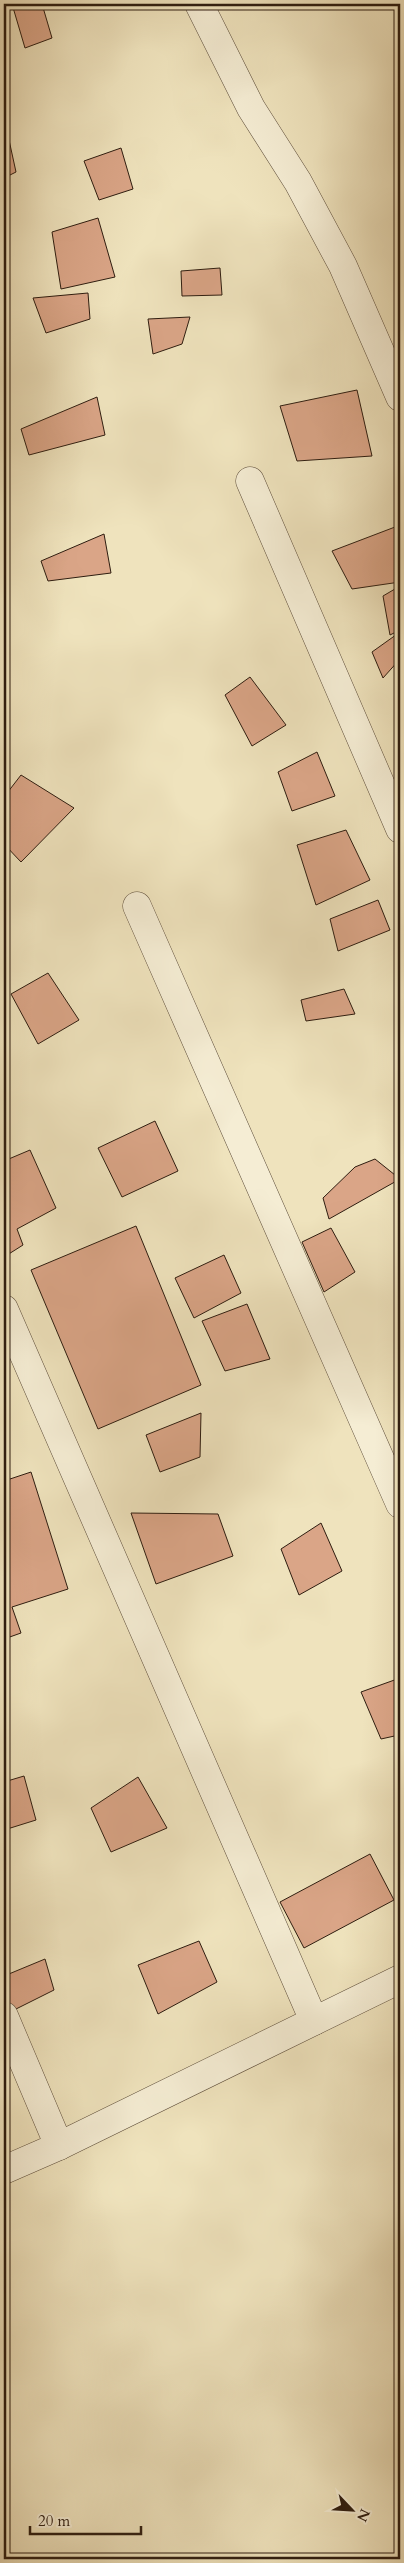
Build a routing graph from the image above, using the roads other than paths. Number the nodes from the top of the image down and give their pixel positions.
1 (198, 4) edge
2 (400, 397) edge
3 (250, 481) dead end
4 (400, 828) edge
5 (137, 906) dead end
6 (4, 1309) edge
7 (400, 1504) edge
8 (400, 1979) edge
9 (4, 2016) edge
10 (314, 2022) junction
11 (59, 2146) junction
12 (4, 2170) edge

1 - 2 street
3 - 4 street
5 - 7 street
6 - 10 street
8 - 10 street
9 - 11 street
10 - 11 street
11 - 12 street

